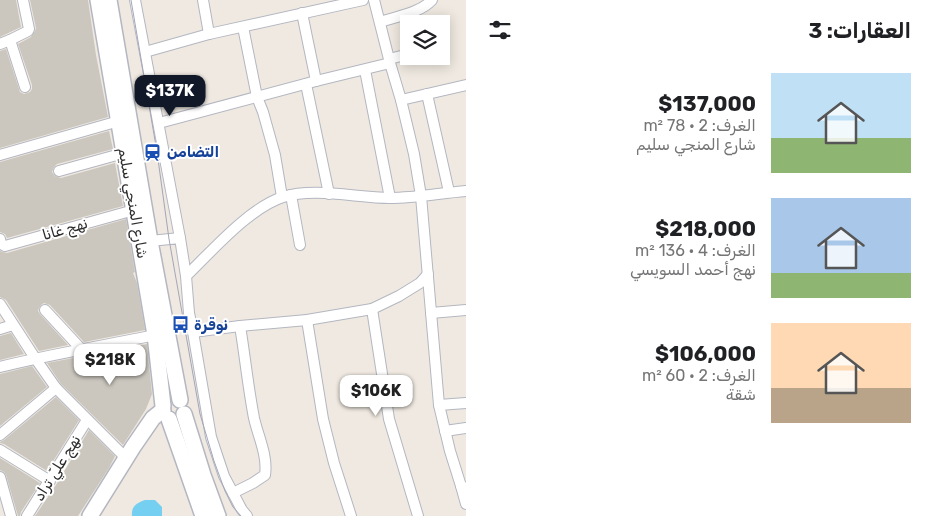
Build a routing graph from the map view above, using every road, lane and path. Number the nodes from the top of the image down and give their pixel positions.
1 (24, 0) edge
2 (98, 0) edge
3 (109, 0) edge
4 (135, 0) edge
5 (203, 0) edge
6 (363, 0) edge
7 (374, 0) edge
8 (432, 0) edge
9 (324, 4) edge
10 (302, 14) junction
11 (380, 22) junction
12 (243, 27) junction
13 (209, 34) junction
14 (5, 42) edge
15 (145, 52) junction
16 (400, 57) edge
17 (389, 61) junction
18 (365, 70) junction
19 (311, 83) junction
20 (466, 85) edge
21 (24, 87) dead end
22 (427, 94) junction
23 (258, 97) junction
24 (401, 100) junction
25 (119, 121) junction
26 (159, 124) junction
27 (124, 153) junction
28 (0, 155) edge
29 (59, 171) dead end
30 (466, 191) edge
31 (449, 192) junction
32 (329, 194) junction
33 (286, 196) junction
34 (421, 196) junction
35 (390, 198) junction
36 (134, 210) junction
37 (180, 238) junction
38 (0, 239) edge
39 (150, 241) junction
40 (300, 245) dead end
41 (428, 274) junction
42 (186, 276) junction
43 (0, 304) edge
44 (372, 309) junction
45 (45, 310) dead end
46 (466, 310) edge
47 (431, 313) junction
48 (306, 320) junction
49 (13, 325) junction
50 (240, 326) junction
51 (0, 329) edge
52 (193, 332) junction
53 (155, 335) junction
54 (82, 350) junction
55 (35, 358) junction
56 (0, 367) edge
57 (56, 388) junction
58 (466, 403) edge
59 (440, 405) junction
60 (182, 407) junction
61 (165, 413) junction
62 (87, 420) junction
63 (466, 428) edge
64 (445, 431) junction
65 (0, 435) edge
66 (0, 450) edge
67 (126, 458) junction
68 (0, 477) edge
69 (50, 481) junction
70 (463, 487) edge
71 (233, 493) junction
72 (4, 500) edge
73 (466, 504) edge
74 (11, 516) edge
75 (27, 516) edge
76 (90, 516) edge
77 (204, 516) edge
78 (218, 516) edge
79 (247, 516) edge
80 (351, 516) edge
81 (418, 516) edge

1 - 14 street
2 - 25 main road, شارع المنجي سليم
3 - 39 main road, شارع المنجي سليم
4 - 15 street
5 - 13 street
6 - 9 street
7 - 11 street
8 - 11 street
9 - 10 street
10 - 12 street
10 - 19 street
11 - 17 street
12 - 13 street
12 - 23 street
13 - 15 street
14 - 21 street
15 - 26 street
16 - 17 street
17 - 18 street
17 - 24 street
18 - 19 street
18 - 35 street
19 - 23 street
19 - 32 street
20 - 22 street
22 - 24 street
22 - 31 street
23 - 26 street
23 - 33 street
24 - 34 street
25 - 27 main road, شارع المنجي سليم
25 - 28 street
26 - 37 street
27 - 29 street
27 - 36 main road, شارع المنجي سليم
30 - 31 street
31 - 34 street
32 - 33 street
32 - 35 street
33 - 40 street
33 - 42 street
34 - 35 street
34 - 41 street
36 - 38 street, نهج غانا
36 - 53 main road, شارع المنجي سليم
37 - 39 street
37 - 42 street
39 - 60 main road, شارع المنجي سليم
41 - 44 street
41 - 47 street
42 - 52 street
43 - 49 street
44 - 48 street
44 - 81 street
45 - 54 street
46 - 47 street
47 - 59 street
48 - 50 street
48 - 80 street
49 - 51 street
49 - 55 street
50 - 52 street
50 - 71 street
52 - 71 street
53 - 54 street
53 - 61 main road, شارع المنجي سليم
54 - 55 street
55 - 56 street
55 - 57 street
57 - 62 street
57 - 65 street
58 - 59 street
59 - 64 street
60 - 61 main road
60 - 61 main road
60 - 78 main road, شارع المنجي سليم
61 - 67 main road
61 - 77 main road, شارع المنجي سليم
62 - 67 street
62 - 69 street, نهج عليّ تراد
63 - 64 street
64 - 70 street
66 - 69 street
67 - 76 main road
68 - 72 street
69 - 75 street, نهج عليّ تراد
70 - 73 street
71 - 79 street
72 - 74 street

